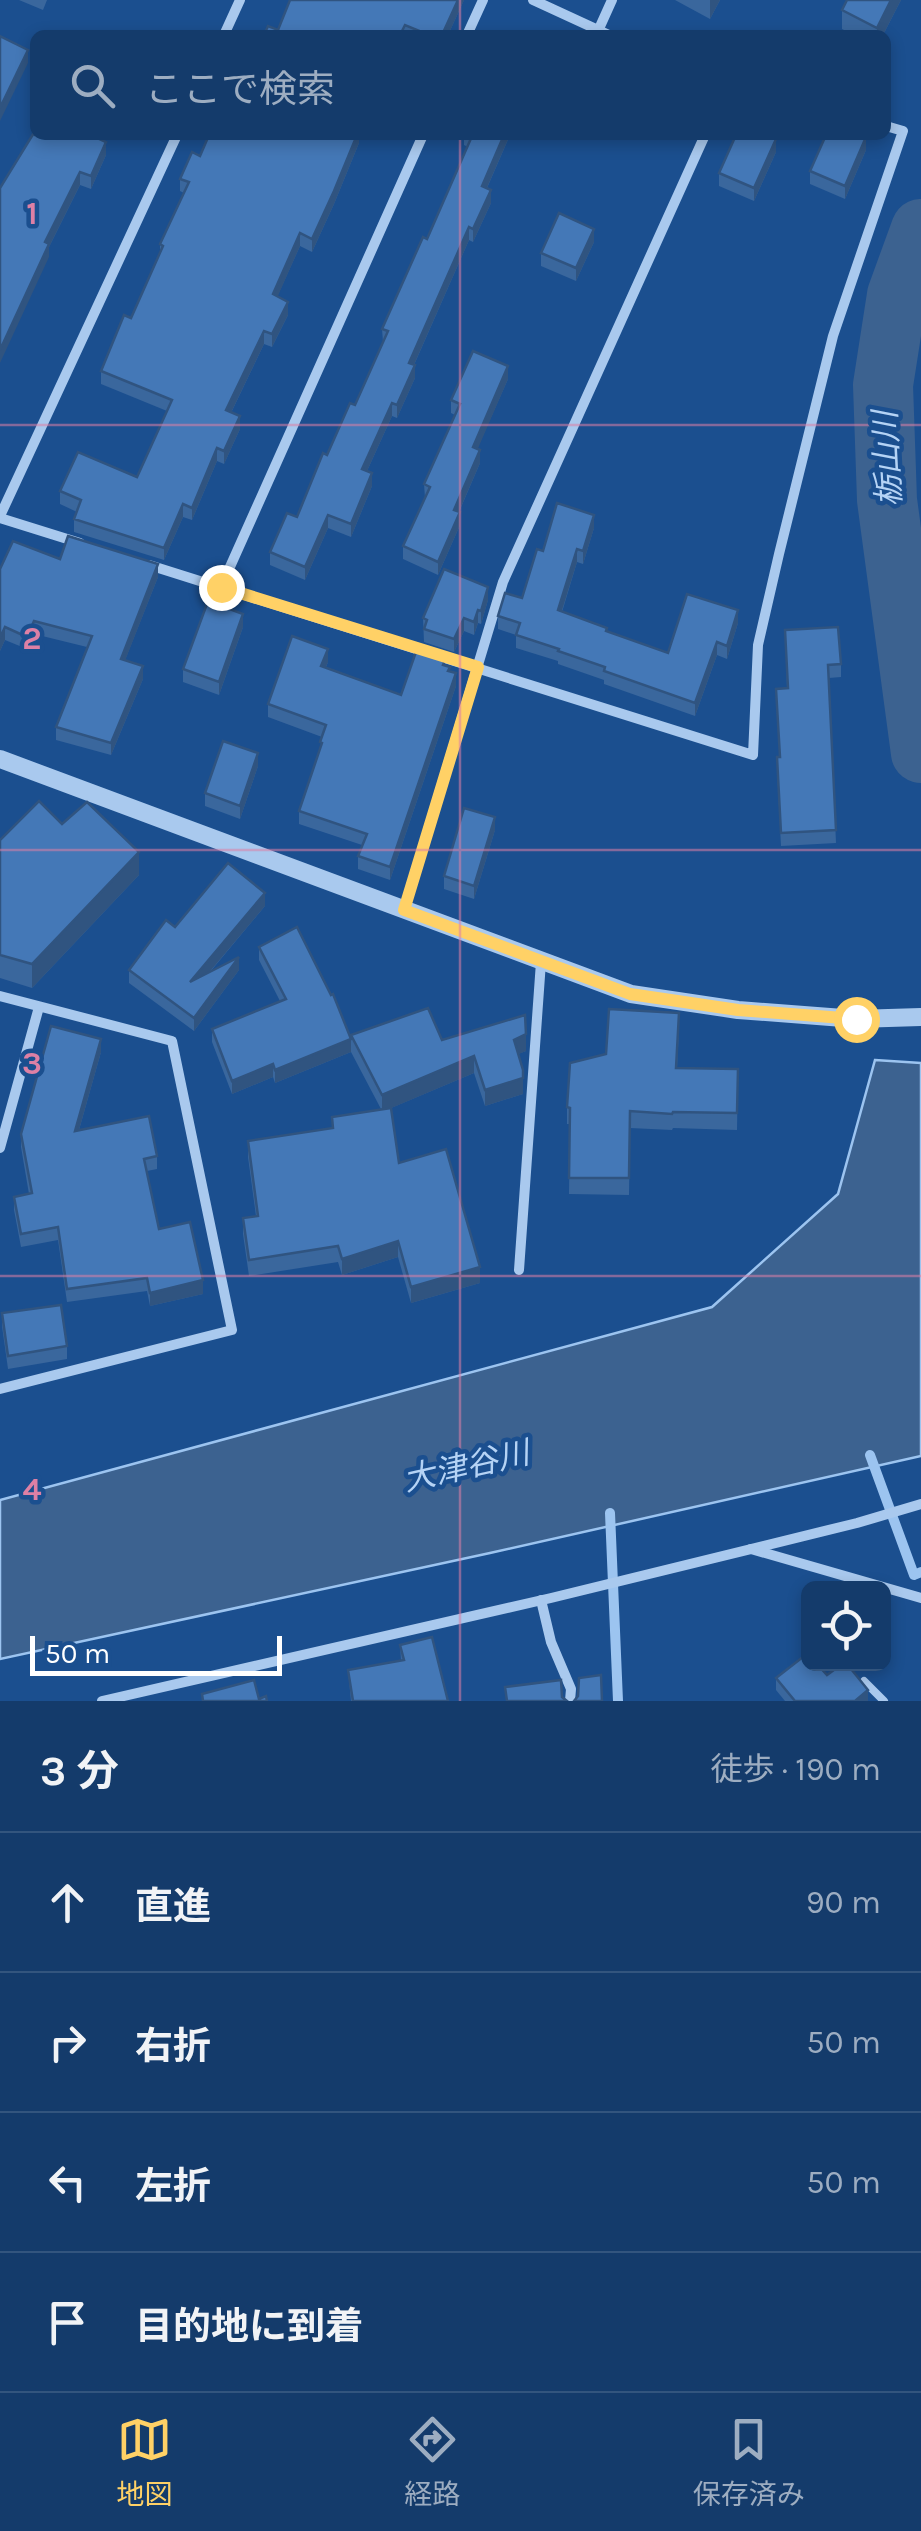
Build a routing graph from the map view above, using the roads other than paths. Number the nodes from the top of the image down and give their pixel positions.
1 (240, 0) edge
2 (483, 0) edge
3 (533, 0) edge
4 (612, 0) edge
5 (226, 30) edge
6 (470, 30) edge
7 (597, 30) edge
8 (604, 30) edge
9 (891, 128) edge
10 (175, 140) edge
11 (421, 140) edge
12 (703, 140) edge
13 (0, 517) edge
14 (92, 547) edge
15 (129, 558) edge
16 (221, 587) junction
17 (478, 667) junction
18 (0, 758) edge
19 (404, 910) junction
20 (542, 962) junction
21 (0, 996) edge
22 (39, 1006) junction
23 (921, 1017) edge
24 (0, 1148) edge
25 (519, 1270) dead end
26 (0, 1389) edge
27 (921, 1504) edge
28 (750, 1549) junction
29 (921, 1598) edge
30 (542, 1600) junction
31 (864, 1681) edge
32 (152, 1696) edge
33 (102, 1701) edge
34 (570, 1701) edge
35 (884, 1701) edge

1 - 5 street
2 - 6 street
3 - 7 street
4 - 8 street
9 - 17 street
10 - 13 street
11 - 16 street
12 - 17 street
13 - 14 street
15 - 16 street
16 - 17 street
17 - 19 street
18 - 19 street
19 - 20 street
20 - 23 street
20 - 25 street
21 - 22 street
22 - 24 street
22 - 26 street
27 - 28 street
28 - 29 street
28 - 30 street
30 - 32 street
30 - 34 street
31 - 35 lane
32 - 33 street

